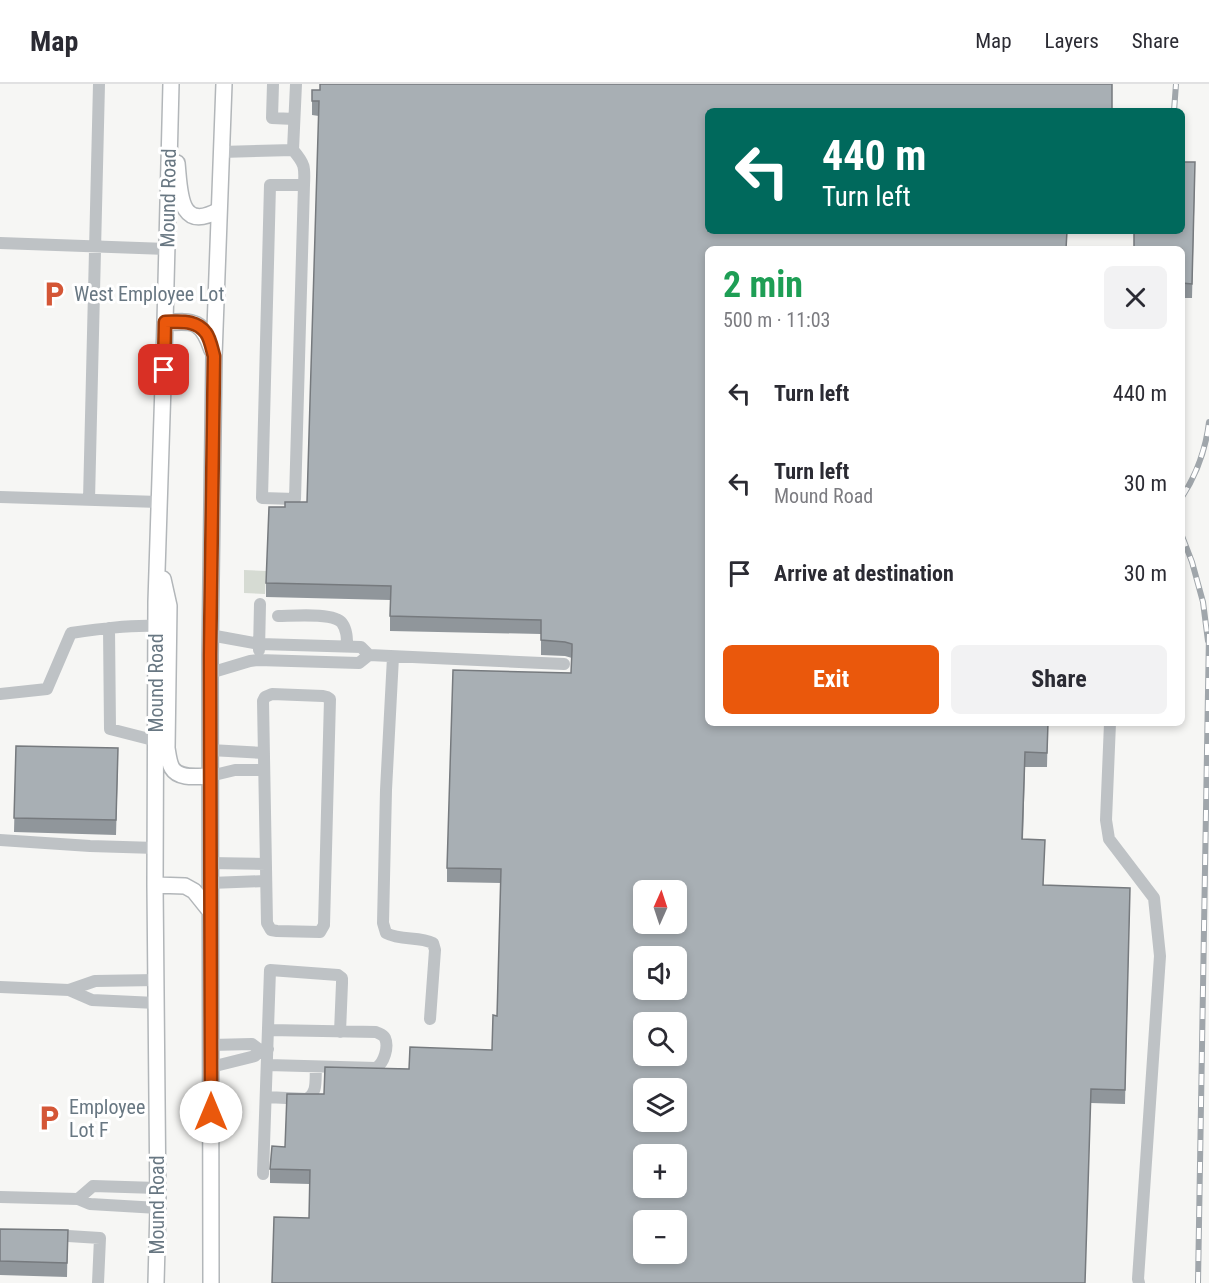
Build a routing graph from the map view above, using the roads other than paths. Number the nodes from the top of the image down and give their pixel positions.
1 (99, 84) edge
2 (171, 84) edge
3 (224, 84) edge
4 (273, 84) edge
5 (296, 84) edge
6 (170, 109) junction
7 (294, 119) junction
8 (292, 150) junction
9 (221, 152) junction
10 (304, 185) junction
11 (219, 210) junction
12 (0, 243) edge
13 (95, 247) junction
14 (167, 249) junction
15 (165, 322) junction
16 (214, 356) junction
17 (0, 497) edge
18 (89, 500) junction
19 (159, 502) junction
20 (158, 556) junction
21 (260, 604) dead end
22 (278, 616) dead end
23 (156, 626) junction
24 (109, 628) junction
25 (210, 635) junction
26 (260, 644) junction
27 (328, 646) junction
28 (347, 646) junction
29 (369, 656) junction
30 (393, 657) junction
31 (258, 660) junction
32 (328, 662) junction
33 (564, 664) dead end
34 (210, 673) junction
35 (0, 694) edge
36 (1110, 726) edge
37 (157, 741) junction
38 (210, 750) junction
39 (264, 753) junction
40 (264, 770) junction
41 (210, 776) junction
42 (0, 840) edge
43 (156, 848) junction
44 (210, 863) junction
45 (266, 864) junction
46 (266, 881) junction
47 (210, 883) junction
48 (155, 885) junction
49 (210, 910) junction
50 (156, 980) junction
51 (0, 987) edge
52 (69, 990) junction
53 (156, 1002) junction
54 (430, 1019) dead end
55 (269, 1030) junction
56 (340, 1032) junction
57 (211, 1045) junction
58 (264, 1049) junction
59 (268, 1065) junction
60 (211, 1067) junction
61 (316, 1067) junction
62 (266, 1097) junction
63 (263, 1174) dead end
64 (157, 1188) junction
65 (0, 1197) edge
66 (78, 1199) junction
67 (158, 1208) junction
68 (44, 1235) edge
69 (99, 1283) edge
70 (156, 1283) edge
71 (211, 1283) edge
72 (1140, 1283) edge

1 - 13 lane
2 - 6 main road, Mound Road
3 - 9 main road
4 - 7 lane
5 - 7 lane
6 - 11 main road
6 - 14 main road, Mound Road
7 - 8 lane
8 - 9 lane
8 - 10 lane
9 - 11 main road
10 - 10 lane
11 - 16 main road
12 - 13 lane
13 - 14 lane
13 - 18 lane
14 - 15 main road, Mound Road
15 - 16 main road
15 - 19 main road, Mound Road
16 - 25 main road
17 - 18 lane
18 - 19 lane
19 - 20 main road, Mound Road
20 - 23 main road, Mound Road
20 - 41 main road
21 - 26 lane
22 - 28 lane
23 - 24 lane
23 - 37 main road, Mound Road
24 - 35 lane
24 - 37 lane
25 - 26 lane
25 - 34 main road
26 - 27 lane
26 - 31 lane
27 - 28 lane
27 - 32 lane
28 - 29 lane
29 - 30 lane
29 - 32 lane
30 - 33 lane
30 - 54 lane
31 - 32 lane
31 - 34 lane
34 - 38 main road
36 - 72 lane
37 - 43 main road, Mound Road
38 - 39 lane
38 - 41 main road
39 - 40 lane
39 - 46 lane
40 - 41 lane
40 - 45 lane
41 - 44 main road
42 - 43 lane
43 - 48 main road, Mound Road
44 - 45 lane
44 - 47 main road
45 - 46 lane
46 - 47 lane
47 - 49 main road
48 - 49 main road
48 - 50 main road, Mound Road
49 - 57 main road
50 - 52 lane
50 - 53 main road, Mound Road
51 - 52 lane
52 - 53 lane
53 - 64 main road, Mound Road
55 - 56 lane
55 - 56 lane
55 - 58 lane
56 - 61 lane
57 - 58 lane
57 - 60 main road
58 - 59 lane
58 - 60 lane
59 - 61 lane
59 - 62 lane
60 - 71 main road
61 - 62 lane
62 - 63 lane
64 - 66 lane
64 - 67 main road, Mound Road
65 - 66 lane
66 - 67 lane
67 - 70 main road, Mound Road
68 - 69 lane

